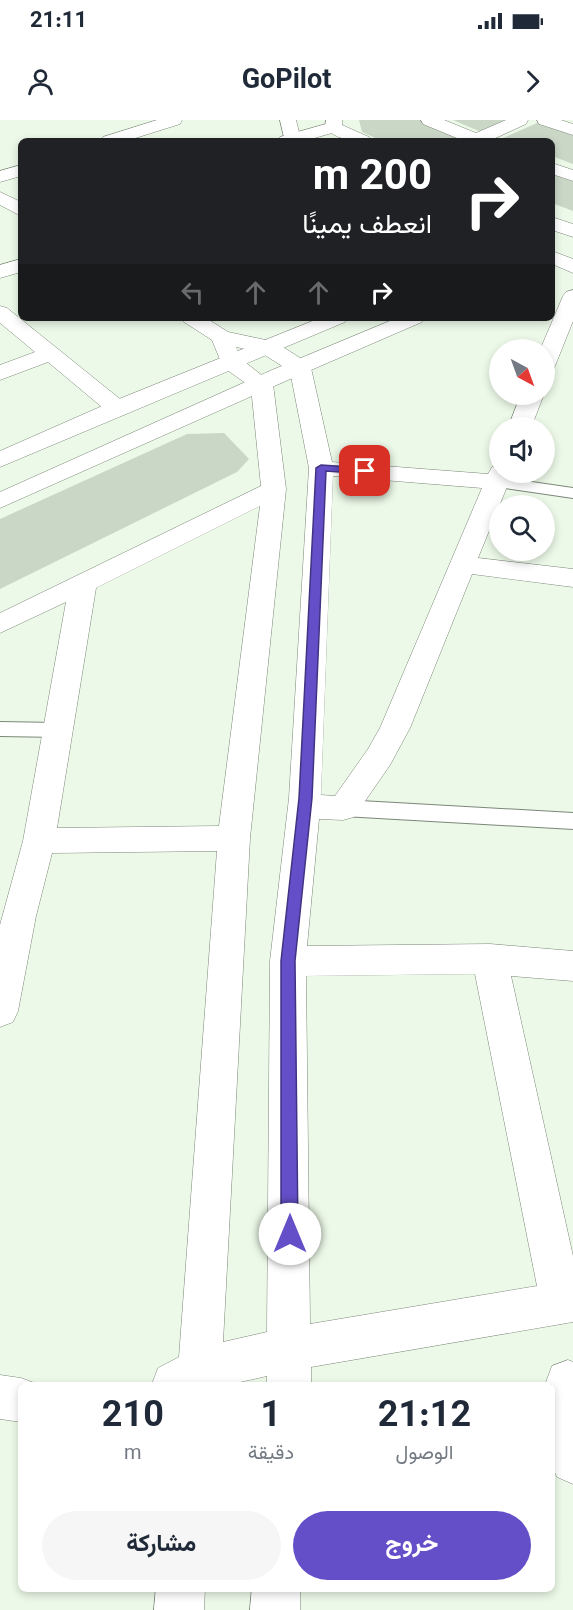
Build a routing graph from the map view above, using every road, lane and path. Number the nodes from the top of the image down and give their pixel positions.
1 (130, 120) edge
2 (288, 120) edge
3 (429, 120) edge
4 (520, 120) edge
5 (545, 120) edge
6 (166, 123) edge
7 (333, 123) edge
8 (573, 130) edge
9 (118, 138) edge
10 (291, 138) edge
11 (296, 138) edge
12 (358, 138) edge
13 (472, 138) edge
14 (481, 138) edge
15 (555, 169) edge
16 (18, 171) edge
17 (573, 176) edge
18 (0, 177) edge
19 (0, 197) edge
20 (18, 208) edge
21 (573, 249) edge
22 (555, 257) edge
23 (555, 259) edge
24 (18, 266) edge
25 (573, 267) edge
26 (0, 272) edge
27 (573, 296) edge
28 (0, 312) edge
29 (194, 321) edge
30 (331, 321) edge
31 (409, 321) edge
32 (555, 339) edge
33 (267, 347) junction
34 (226, 349) junction
35 (51, 353) junction
36 (300, 368) junction
37 (0, 373) edge
38 (262, 384) junction
39 (117, 408) junction
40 (0, 460) edge
41 (321, 468) junction
42 (489, 476) edge
43 (497, 483) edge
44 (527, 483) edge
45 (274, 489) junction
46 (573, 493) edge
47 (0, 501) edge
48 (463, 565) junction
49 (573, 578) edge
50 (83, 583) junction
51 (0, 624) edge
52 (0, 729) edge
53 (58, 730) junction
54 (304, 806) junction
55 (343, 808) junction
56 (573, 821) edge
57 (234, 838) junction
58 (39, 841) junction
59 (9, 914) edge
60 (490, 959) junction
61 (288, 961) junction
62 (573, 966) edge
63 (0, 1011) edge
64 (567, 1302) edge
65 (289, 1366) edge
66 (191, 1380) edge
67 (564, 1382) edge
68 (0, 1397) edge
69 (18, 1400) edge
70 (573, 1461) edge
71 (181, 1592) edge
72 (276, 1592) edge
73 (179, 1610) edge
74 (274, 1610) edge

1 - 6 street
2 - 10 street
3 - 13 street
4 - 14 street
5 - 8 street
6 - 9 street
7 - 11 street
7 - 12 street
15 - 17 street
16 - 18 street
19 - 20 street
21 - 22 street
23 - 25 street
24 - 26 street
27 - 32 street
28 - 35 street
29 - 34 street
30 - 33 street
31 - 36 street
33 - 34 street
33 - 36 street
34 - 38 street
34 - 39 street
35 - 37 street
35 - 39 street
36 - 38 street
36 - 41 street
38 - 45 street
38 - 47 street
39 - 40 street
41 - 42 street
41 - 54 street
43 - 48 street
44 - 46 lane
45 - 50 street
45 - 57 street
48 - 49 street
48 - 55 street
50 - 51 street
50 - 53 street
52 - 53 lane
53 - 58 street
54 - 55 street
54 - 61 street
55 - 56 lane
57 - 58 street
57 - 66 street
58 - 59 street
59 - 63 street
60 - 61 street
60 - 62 street
60 - 64 street
61 - 65 street
64 - 65 street
65 - 66 street
67 - 70 street
68 - 69 street
71 - 73 street
72 - 74 street

